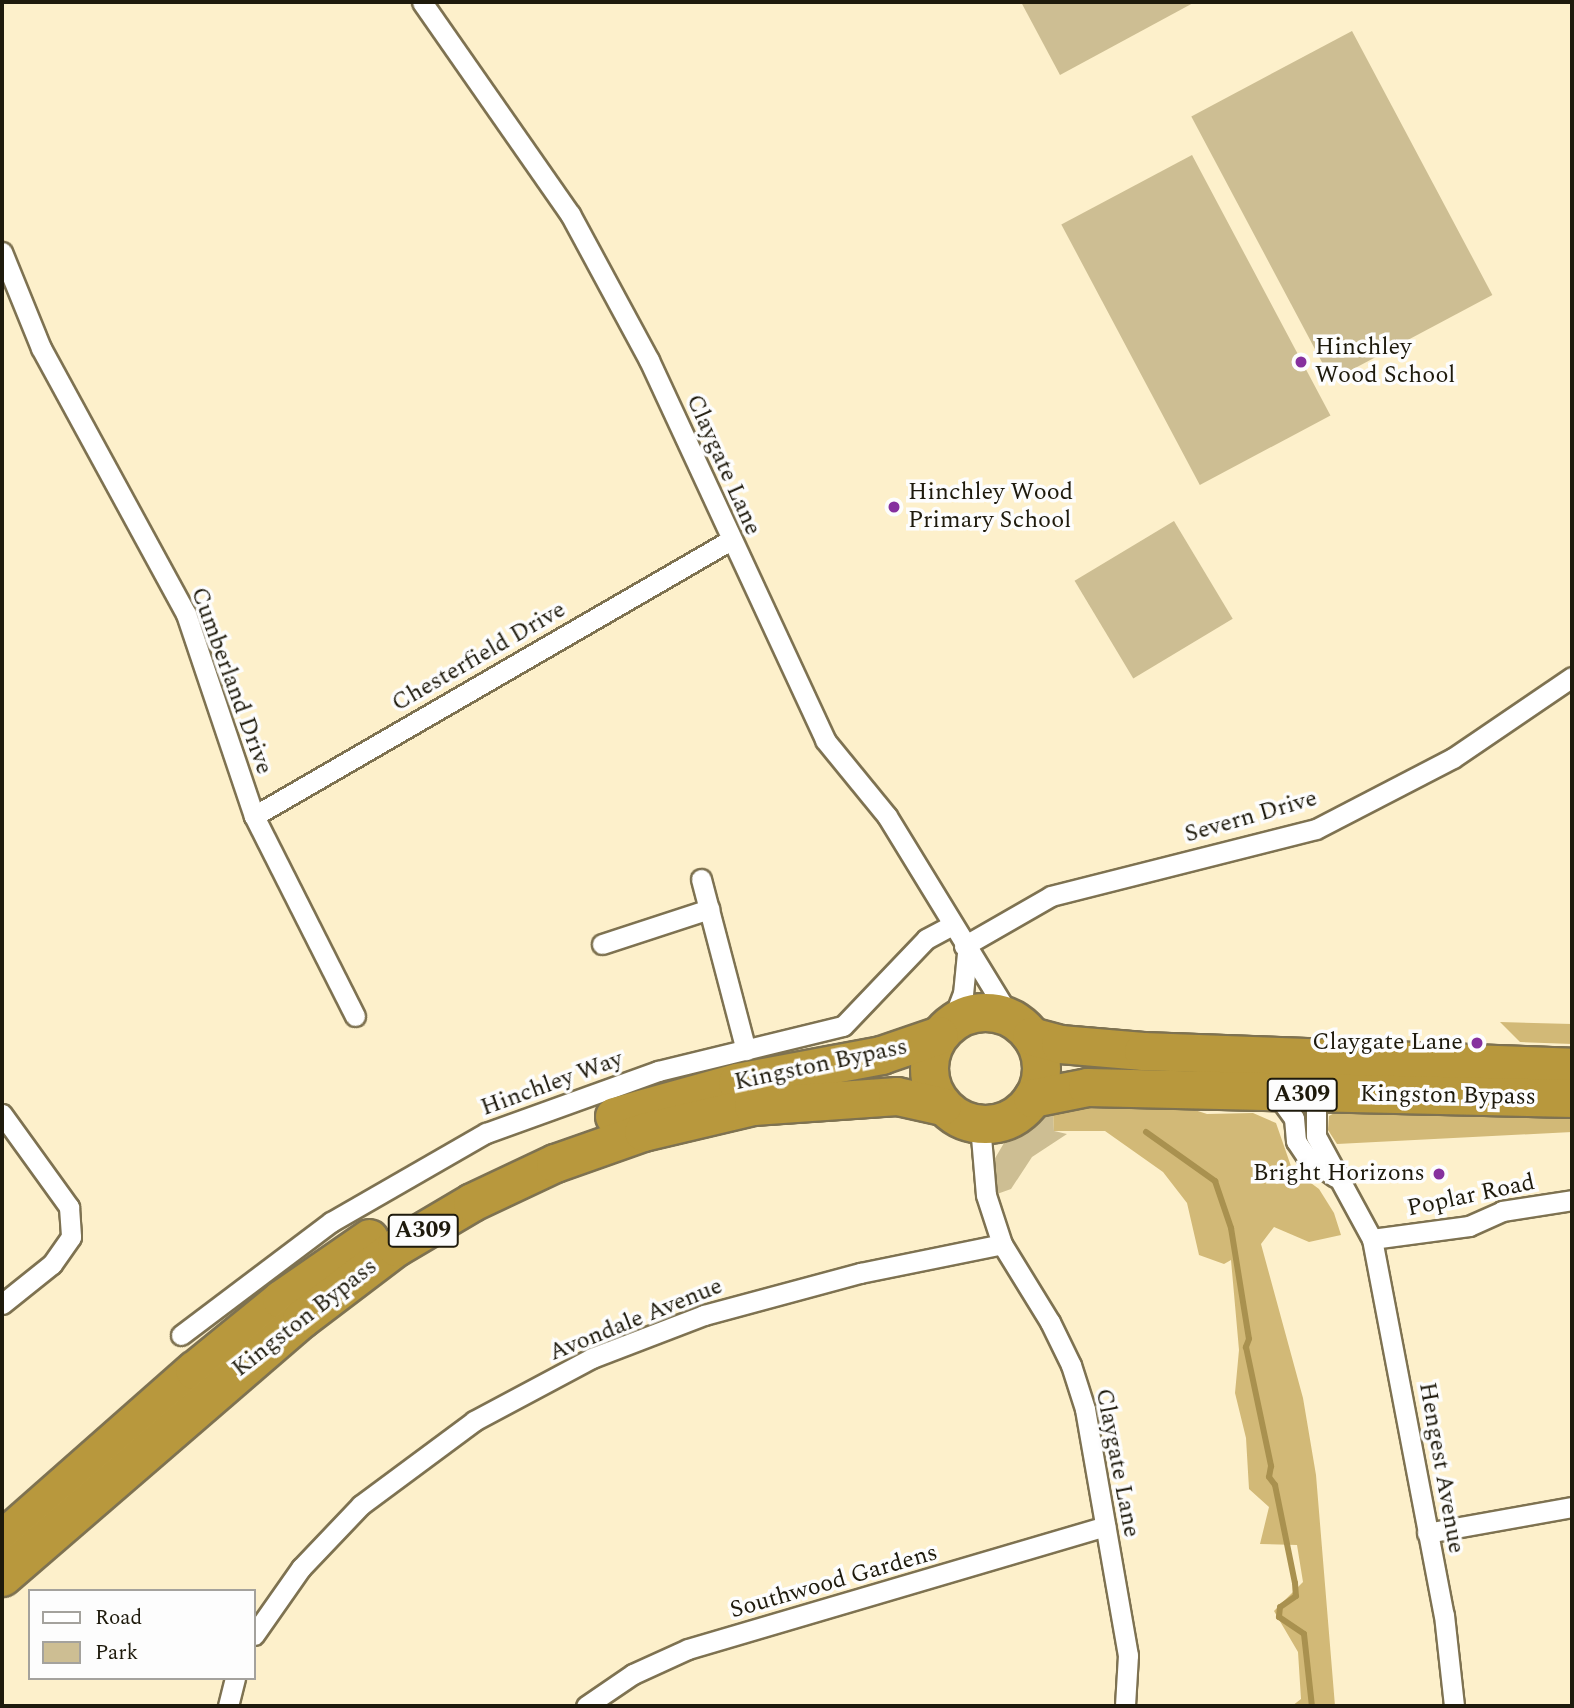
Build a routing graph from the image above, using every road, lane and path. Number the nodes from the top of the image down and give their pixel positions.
1 (422, 2) edge
2 (2, 252) edge
3 (729, 541) junction
4 (1572, 677) edge
5 (254, 816) junction
6 (701, 879) dead end
7 (709, 909) junction
8 (952, 925) junction
9 (602, 944) dead end
10 (966, 949) junction
11 (355, 1016) dead end
12 (1020, 1027) junction
13 (946, 1029) junction
14 (746, 1050) junction
15 (1179, 1052) junction
16 (1572, 1067) edge
17 (1277, 1095) junction
18 (1317, 1095) junction
19 (1032, 1098) junction
20 (1572, 1098) edge
21 (942, 1106) junction
22 (2, 1114) edge
23 (980, 1125) junction
24 (1345, 1184) junction
25 (1572, 1200) edge
26 (1372, 1239) junction
27 (1002, 1244) junction
28 (2, 1304) edge
29 (181, 1335) dead end
30 (1572, 1507) edge
31 (1105, 1526) junction
32 (1427, 1533) junction
33 (2, 1539) edge
34 (2, 1577) edge
35 (256, 1632) edge
36 (234, 1680) edge
37 (228, 1706) edge
38 (586, 1706) edge
39 (1125, 1706) edge
40 (1454, 1706) edge

1 - 3 street, Claygate Lane
2 - 5 street, Cumberland Drive
3 - 5 street, Chesterfield Drive
3 - 8 street, Claygate Lane
4 - 10 street, Severn Drive
5 - 11 street, Cumberland Drive
6 - 7 street
7 - 9 street
7 - 14 street
8 - 10 street, Claygate Lane
8 - 14 street, Hinchley Way
10 - 12 street, Claygate Lane
10 - 13 street
12 - 13 highway
12 - 15 highway, Kingston Bypass / A309
12 - 19 highway
13 - 21 highway
13 - 33 highway, Kingston Bypass / A309
14 - 29 street, Hinchley Way
15 - 16 highway, Kingston Bypass / A309
15 - 18 street
17 - 18 highway, Kingston Bypass / A309
17 - 19 highway, Kingston Bypass / A309
17 - 24 street
18 - 20 highway, Kingston Bypass / A309
18 - 24 street
19 - 23 highway
21 - 23 highway
21 - 34 highway, Kingston Bypass / A309
22 - 28 street
23 - 27 street, Claygate Lane
24 - 26 street
25 - 26 street, Poplar Road
26 - 32 street, Hengest Avenue
27 - 31 street, Claygate Lane
27 - 35 street, Avondale Avenue
30 - 32 street
31 - 38 street, Southwood Gardens
31 - 39 street, Claygate Lane
32 - 40 street, Hengest Avenue
36 - 37 street

